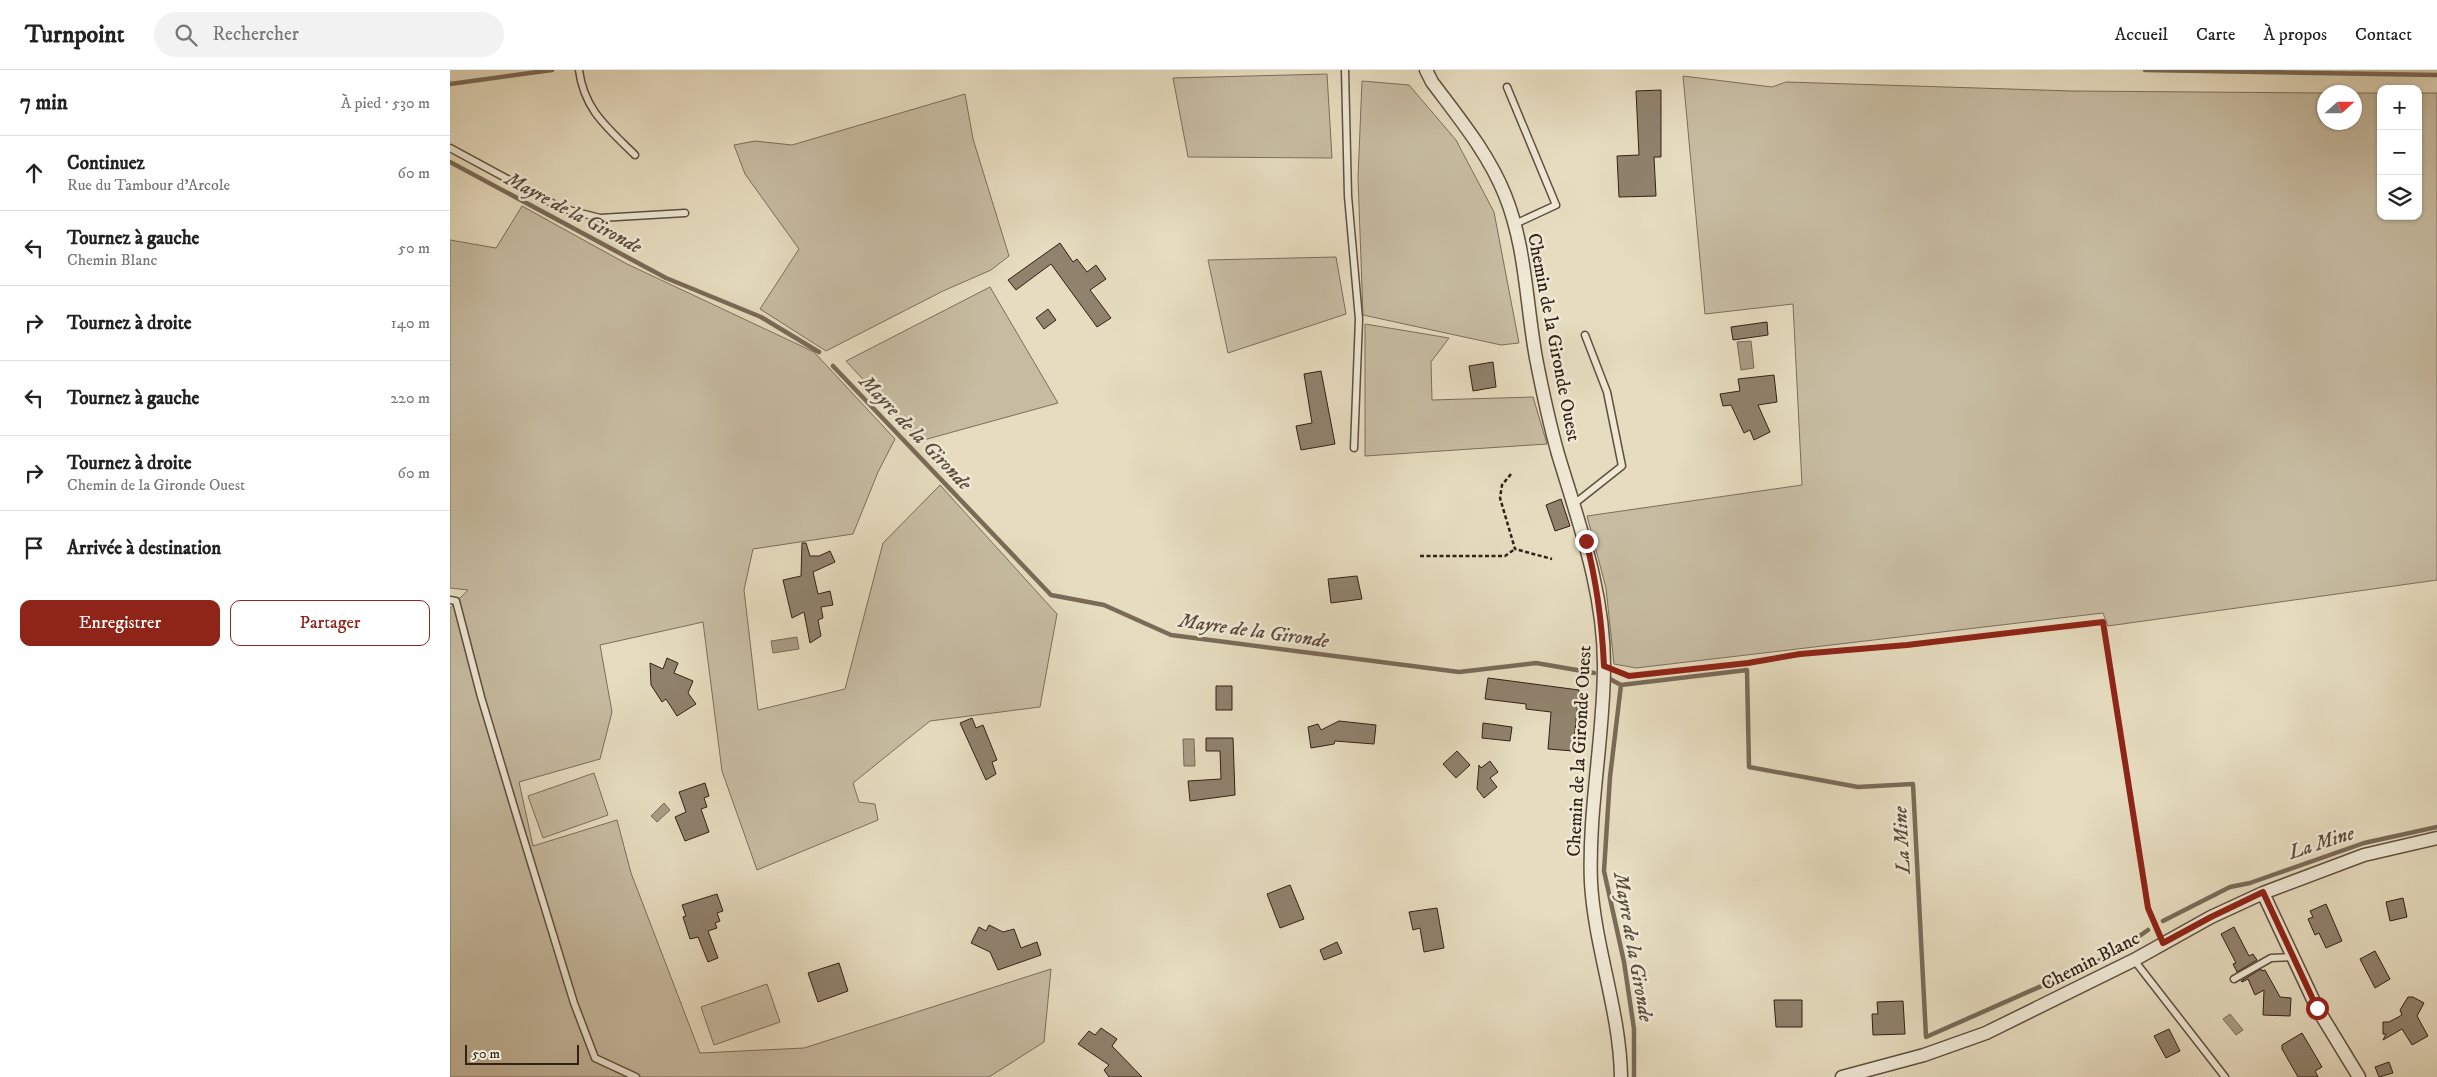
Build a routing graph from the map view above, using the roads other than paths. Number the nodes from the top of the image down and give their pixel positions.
1 (579, 70) edge
2 (1345, 70) edge
3 (1426, 70) edge
4 (1506, 87) dead end
5 (450, 148) edge
6 (635, 155) dead end
7 (685, 213) dead end
8 (1515, 224) junction
9 (1585, 335) dead end
10 (1354, 448) dead end
11 (1574, 504) junction
12 (450, 600) edge
13 (2437, 838) edge
14 (2263, 892) junction
15 (2292, 957) junction
16 (2134, 960) junction
17 (2234, 979) dead end
18 (636, 1077) edge
19 (1621, 1077) edge
20 (1842, 1077) edge
21 (2225, 1077) edge
22 (2359, 1077) edge

1 - 6 lane
2 - 10 lane
3 - 8 street, Chemin de la Gironde Ouest
4 - 8 lane
5 - 7 lane
8 - 11 street, Chemin de la Gironde Ouest
9 - 11 lane
11 - 19 street, Chemin de la Gironde Ouest
12 - 18 lane
13 - 14 street, Chemin Blanc
14 - 15 street
14 - 16 street, Chemin Blanc
15 - 17 lane
15 - 22 street
16 - 20 street, Chemin Blanc
16 - 21 lane

